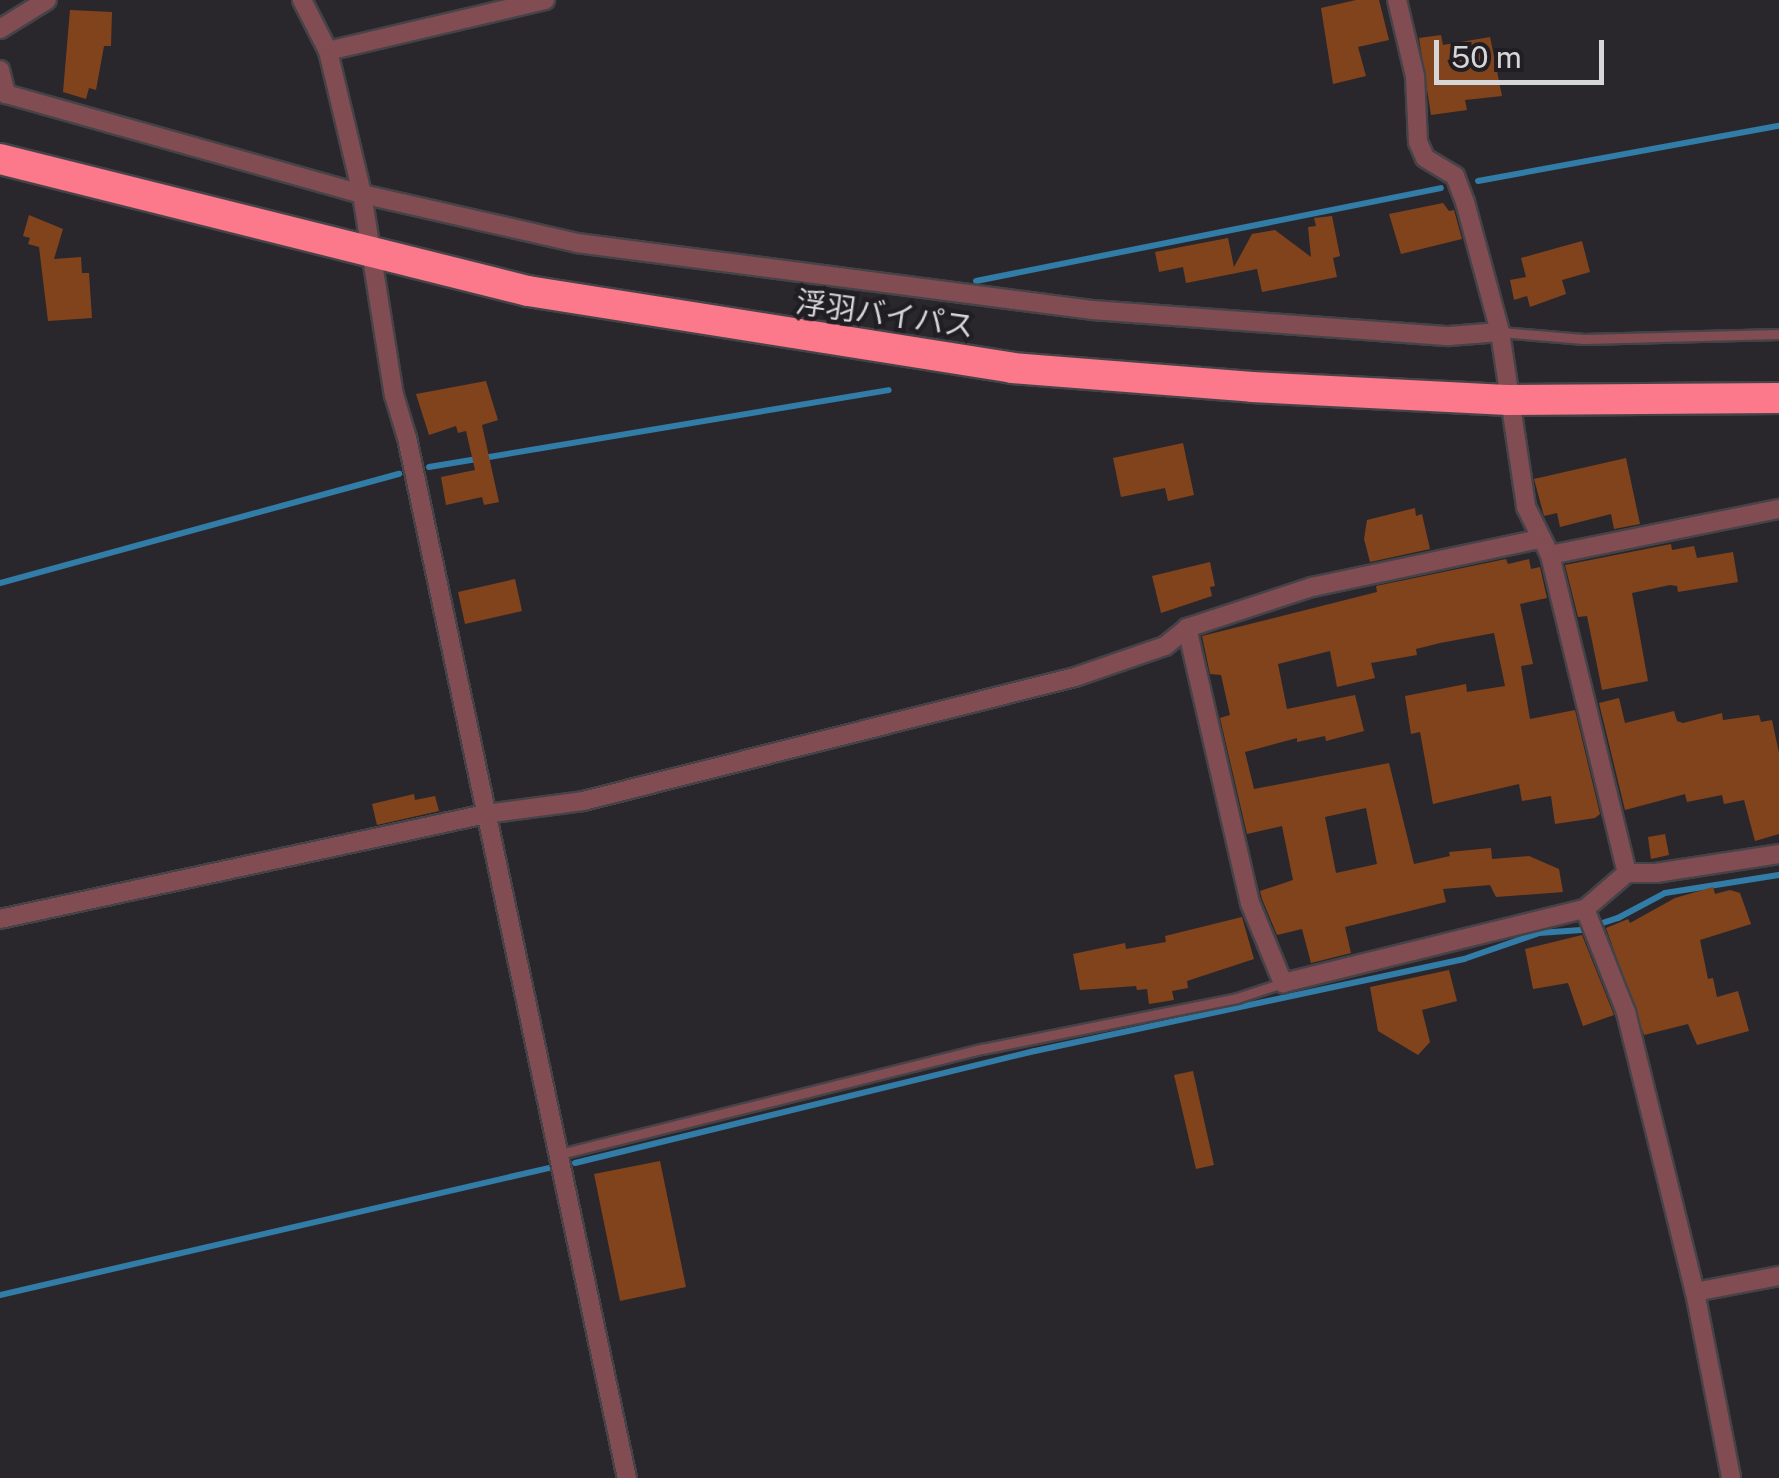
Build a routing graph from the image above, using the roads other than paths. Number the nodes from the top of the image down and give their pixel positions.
1 (47, 0) edge
2 (302, 0) edge
3 (544, 0) edge
4 (1397, 0) edge
5 (0, 29) edge
6 (328, 51) junction
7 (0, 70) edge
8 (0, 159) edge
9 (362, 194) junction
10 (375, 256) junction
11 (1500, 332) junction
12 (1779, 334) edge
13 (1779, 398) edge
14 (1508, 400) junction
15 (1779, 510) edge
16 (1545, 547) junction
17 (1187, 628) junction
18 (486, 814) junction
19 (1779, 854) edge
20 (1628, 872) junction
21 (1587, 915) junction
22 (0, 919) edge
23 (1283, 983) junction
24 (560, 1154) junction
25 (1779, 1276) edge
26 (1695, 1292) junction
27 (627, 1478) edge
28 (1731, 1478) edge

1 - 5 street
2 - 6 street
3 - 6 street
4 - 11 street
6 - 9 street
7 - 9 street
8 - 10 highway, 浮羽バイパス
9 - 10 street
9 - 11 street
10 - 14 highway, 浮羽バイパス
10 - 18 street
11 - 12 lane
11 - 14 street
13 - 14 highway, 浮羽バイパス
14 - 16 street
15 - 16 street
16 - 17 street
16 - 20 street
17 - 18 street
17 - 23 street
18 - 22 street
18 - 24 street
19 - 20 street
20 - 21 street
21 - 23 street
21 - 26 street
23 - 24 lane
24 - 27 street
25 - 26 street
26 - 28 street

